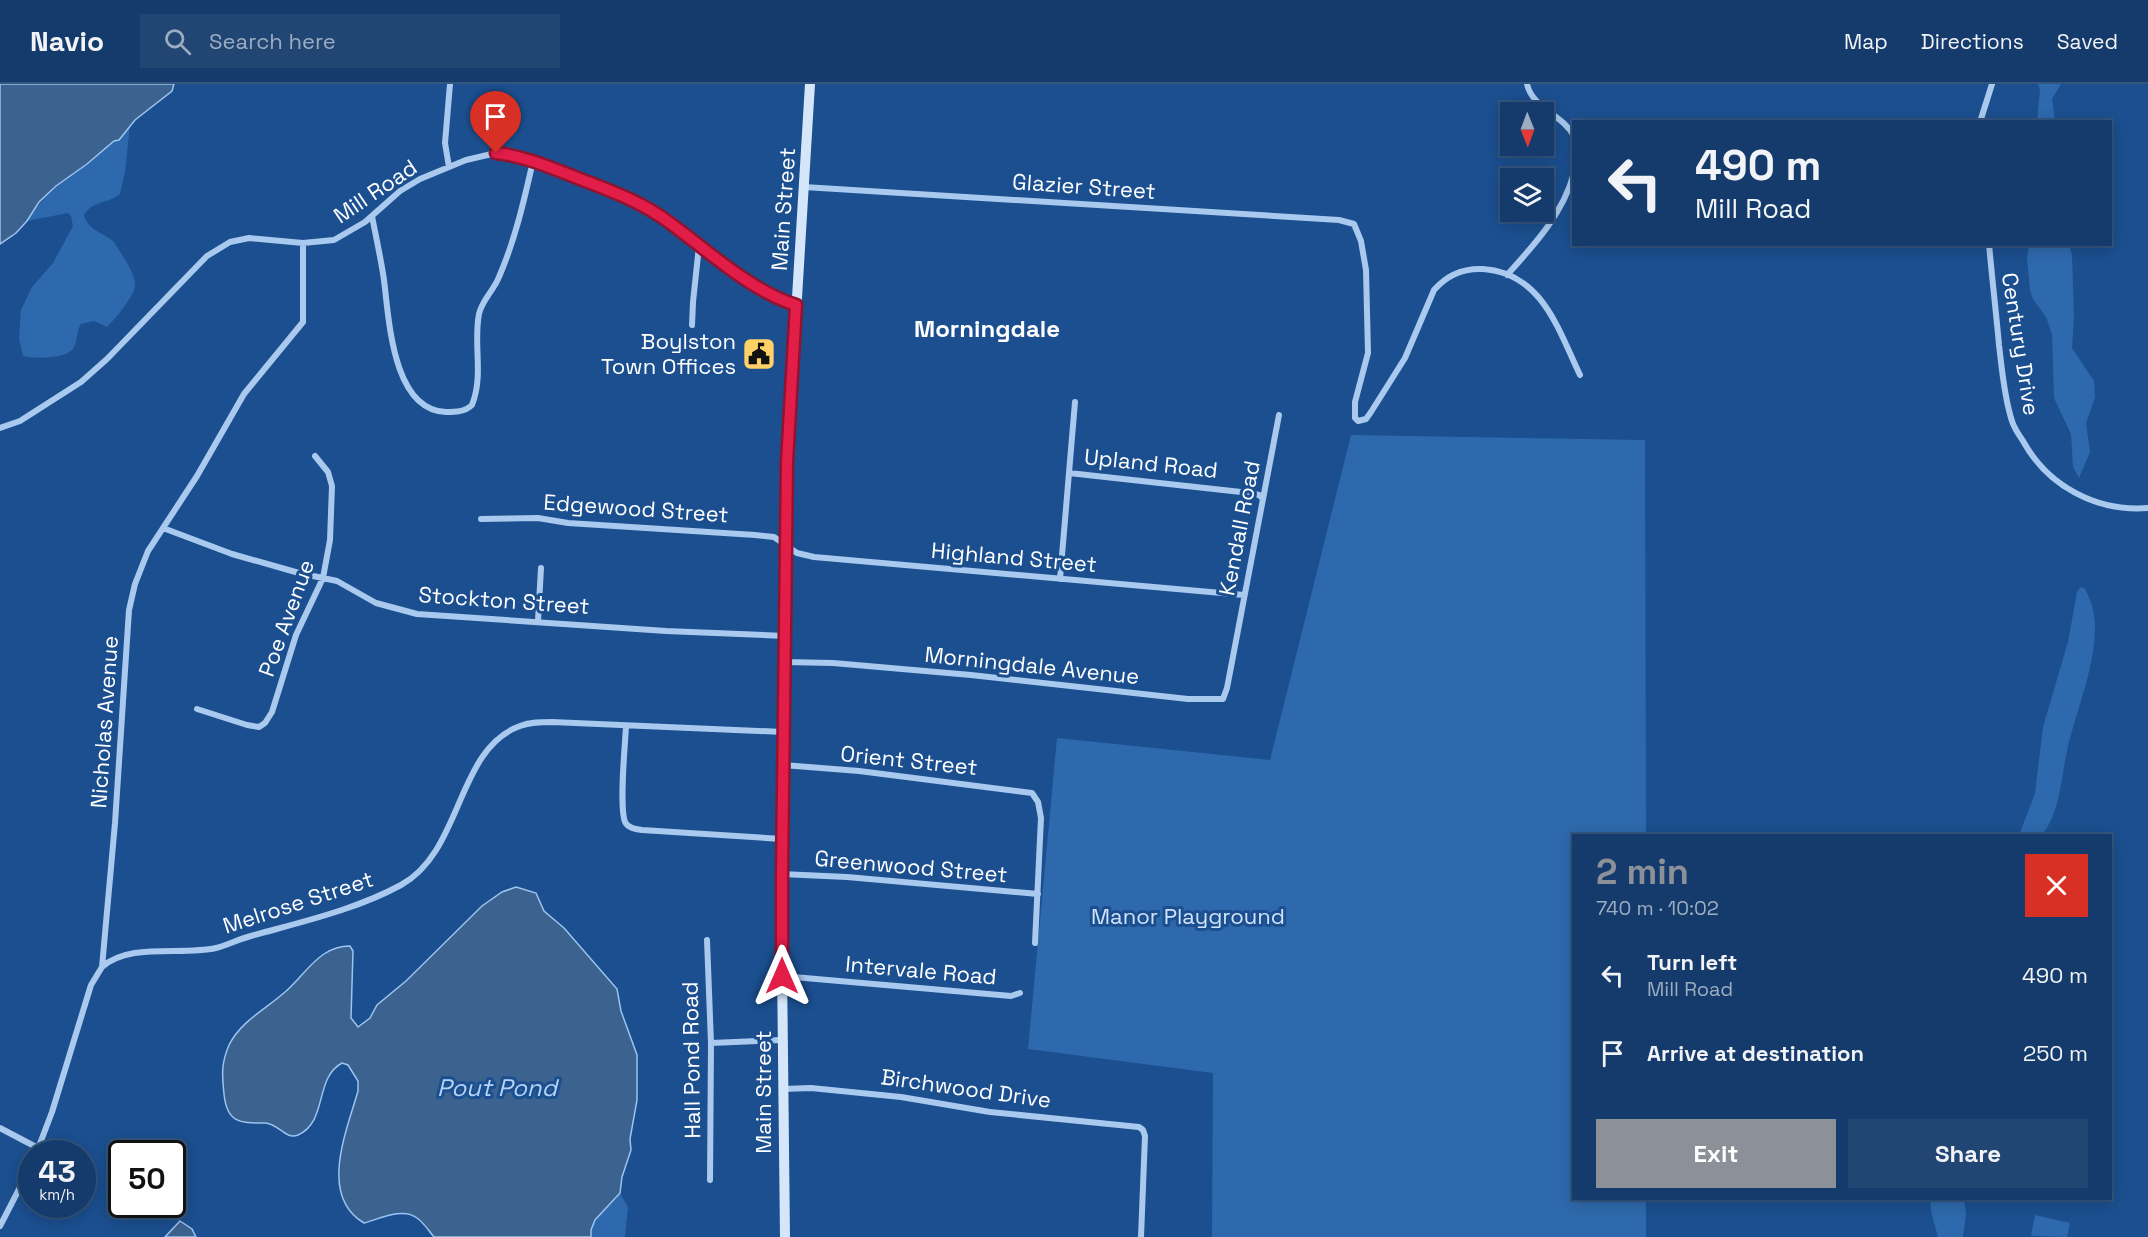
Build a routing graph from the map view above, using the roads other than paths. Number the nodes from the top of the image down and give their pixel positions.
1 (450, 84) edge
2 (810, 84) edge
3 (1527, 84) edge
4 (1992, 84) edge
5 (1981, 120) edge
6 (1572, 132) edge
7 (533, 161) junction
8 (449, 166) junction
9 (1572, 178) edge
10 (804, 187) junction
11 (372, 216) junction
12 (303, 243) junction
13 (699, 246) junction
14 (1989, 246) edge
15 (1507, 275) junction
16 (796, 305) junction
17 (692, 325) dead end
18 (1581, 375) dead end
19 (1075, 402) dead end
20 (1279, 415) dead end
21 (0, 428) edge
22 (315, 456) dead end
23 (1069, 473) junction
24 (1262, 498) junction
25 (2148, 508) edge
26 (481, 519) dead end
27 (163, 528) junction
28 (786, 545) junction
29 (541, 568) dead end
30 (324, 578) junction
31 (1060, 579) junction
32 (1244, 595) junction
33 (538, 621) junction
34 (785, 636) junction
35 (1235, 648) joint
36 (784, 662) junction
37 (197, 710) dead end
38 (626, 726) junction
39 (783, 732) junction
40 (783, 765) junction
41 (782, 839) junction
42 (782, 874) junction
43 (1038, 894) junction
44 (707, 940) dead end
45 (1035, 943) dead end
46 (102, 966) junction
47 (782, 976) junction
48 (1020, 993) dead end
49 (782, 1040) junction
50 (711, 1043) junction
51 (783, 1089) junction
52 (0, 1128) edge
53 (19, 1140) edge
54 (41, 1140) edge
55 (710, 1180) dead end
56 (18, 1191) edge
57 (0, 1226) edge
58 (784, 1237) edge
59 (1141, 1237) edge

1 - 8 street
2 - 10 main road, Main Street
3 - 6 street
4 - 5 street
7 - 8 street, Mill Road
7 - 11 street
7 - 13 street, Mill Road
8 - 11 street, Mill Road
9 - 15 street
10 - 15 street, Glazier Street
10 - 16 main road, Main Street
11 - 12 street, Mill Road
12 - 21 street, Mill Road
12 - 27 street, Nicholas Avenue
13 - 16 street, Mill Road
13 - 17 street
14 - 25 street, Century Drive
15 - 18 street
16 - 28 main road, Main Street
19 - 23 street
20 - 24 street, Kendall Road
22 - 30 street, Poe Avenue
23 - 24 street, Upland Road
23 - 31 street
24 - 32 street, Kendall Road
26 - 28 street, Edgewood Street
27 - 30 street, Stockton Street
27 - 46 street, Nicholas Avenue
28 - 31 street, Highland Street
28 - 34 main road, Main Street
29 - 33 street
30 - 33 street, Stockton Street
30 - 37 street, Poe Avenue
31 - 32 street, Highland Street
32 - 35 street, Kendall Road
33 - 34 street, Stockton Street
34 - 36 main road, Main Street
35 - 36 street, Morningdale Avenue
36 - 39 main road, Main Street
38 - 39 street, Melrose Street
38 - 41 street
38 - 46 street, Melrose Street
39 - 40 main road, Main Street
40 - 41 main road, Main Street
40 - 43 street, Orient Street
41 - 42 main road, Main Street
42 - 43 street, Greenwood Street
42 - 47 main road, Main Street
43 - 45 street
44 - 50 street, Hall Pond Road
46 - 54 street, Nicholas Avenue
47 - 48 street, Intervale Road
47 - 49 main road, Main Street
49 - 50 street
49 - 51 main road, Main Street
50 - 55 street, Hall Pond Road
51 - 58 main road, Main Street
51 - 59 street, Birchwood Drive
52 - 53 street
56 - 57 street

